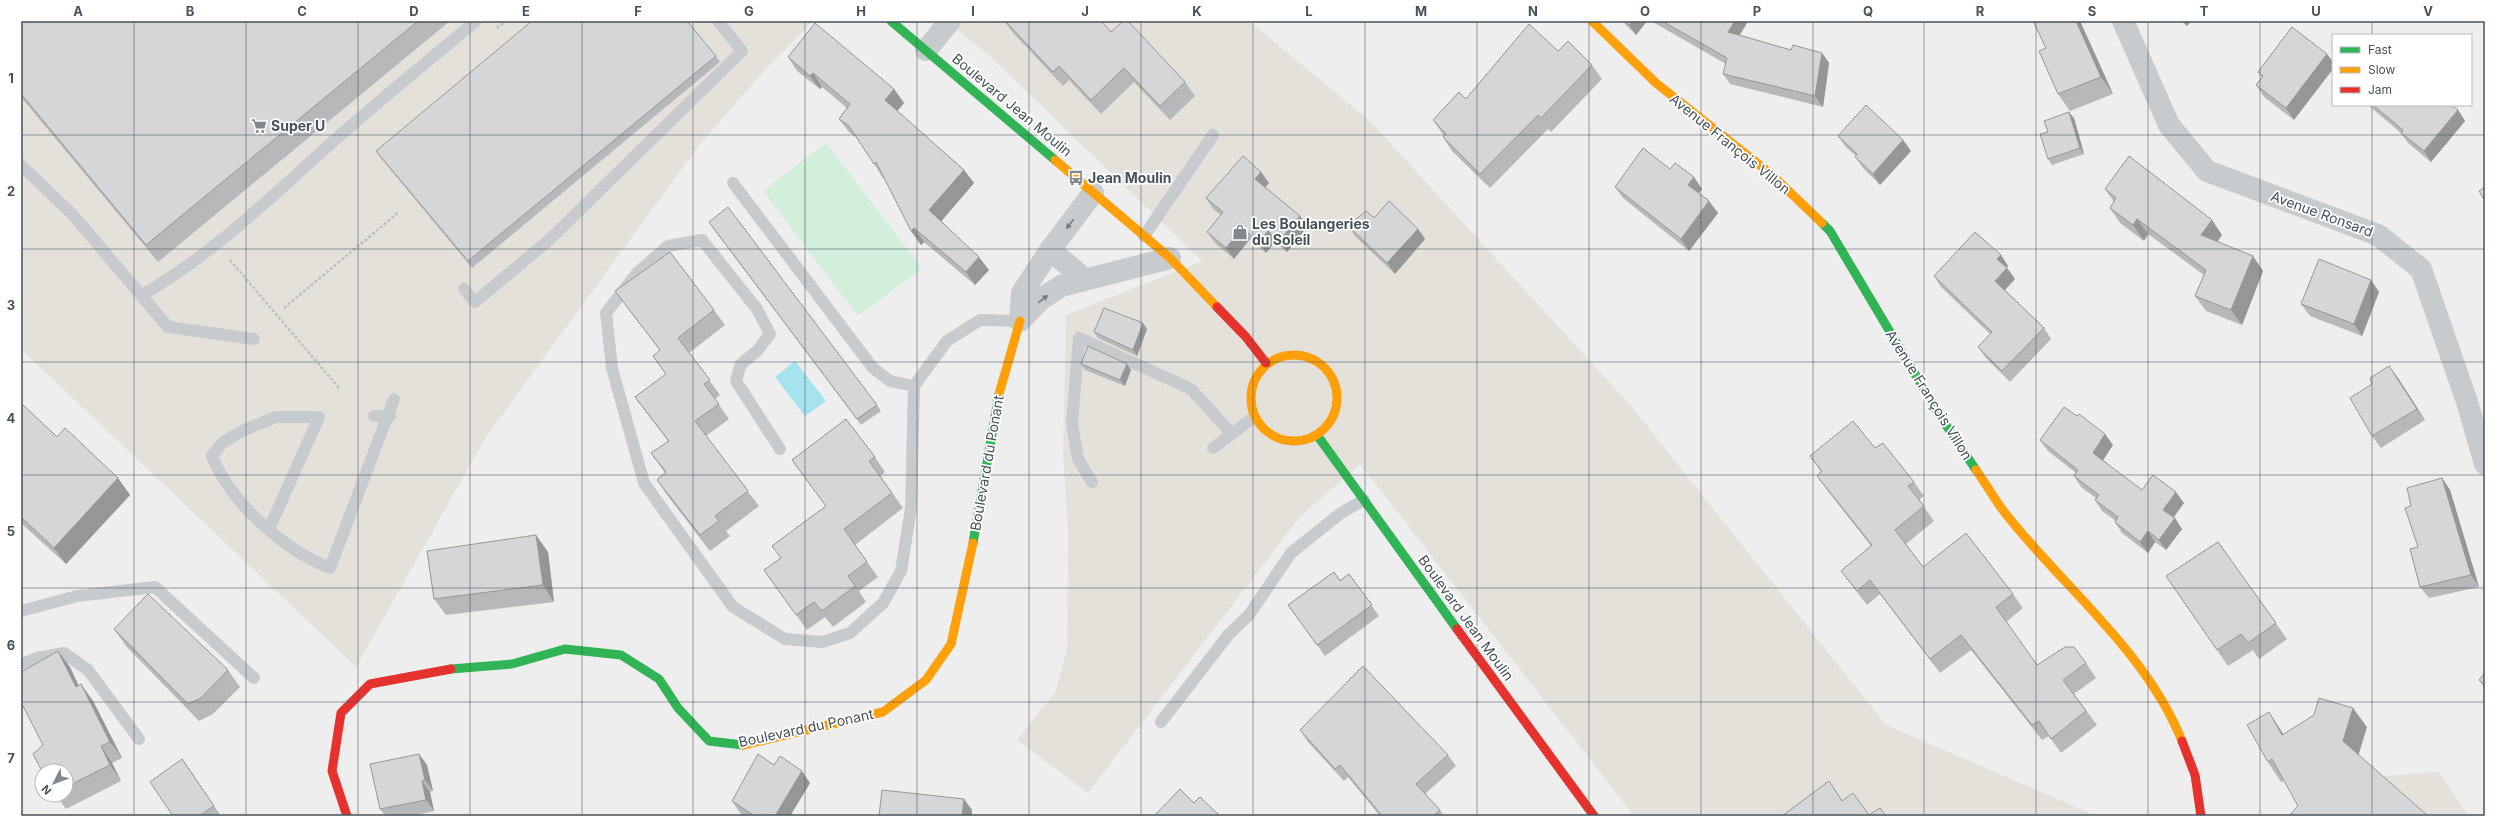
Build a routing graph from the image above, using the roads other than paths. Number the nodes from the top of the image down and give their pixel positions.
1 (476, 21) edge
2 (718, 21) edge
3 (891, 21) edge
4 (950, 21) edge
5 (1592, 21) edge
6 (2123, 21) edge
7 (926, 50) junction
8 (1213, 134) dead end
9 (21, 165) edge
10 (733, 183) dead end
11 (1093, 192) junction
12 (1144, 236) junction
13 (1050, 250) junction
14 (1170, 258) junction
15 (1085, 279) junction
16 (464, 289) dead end
17 (142, 295) junction
18 (1020, 321) junction
19 (254, 339) dead end
20 (1266, 363) junction
21 (914, 386) junction
22 (394, 399) dead end
23 (374, 416) dead end
24 (390, 416) junction
25 (1254, 417) junction
26 (1231, 433) junction
27 (1317, 435) junction
28 (1213, 448) dead end
29 (780, 449) dead end
30 (2485, 464) edge
31 (1092, 482) dead end
32 (1364, 500) junction
33 (269, 529) junction
34 (21, 611) edge
35 (21, 664) edge
36 (254, 678) dead end
37 (1161, 722) dead end
38 (139, 739) dead end
39 (347, 816) edge
40 (1594, 816) edge
41 (2201, 816) edge

1 - 17 lane
2 - 16 lane
3 - 7 street, Boulevard Jean Moulin
4 - 7 street
5 - 41 street, Avenue François Villon
6 - 30 street, Avenue Ronsard
7 - 11 street, Boulevard Jean Moulin
8 - 12 lane
9 - 17 lane
10 - 21 lane
11 - 12 street, Boulevard Jean Moulin
11 -> 13 street, Boulevard du Ponant
12 - 14 street, Boulevard Jean Moulin
13 - 15 street
13 - 18 street, Boulevard du Ponant
14 - 15 street, Boulevard du Ponant
14 - 20 street, Boulevard Jean Moulin
18 -> 15 street, Boulevard du Ponant
17 - 19 lane
18 - 21 lane
18 - 39 street, Boulevard du Ponant
20 - 25 street
20 - 27 street
21 - 29 lane
22 - 24 lane
23 - 24 lane
24 - 33 lane
25 - 26 lane
25 - 27 street
26 - 28 lane
26 - 31 lane
27 - 32 street, Boulevard Jean Moulin
32 - 37 lane
32 - 40 street, Boulevard Jean Moulin
33 - 33 lane
34 - 36 lane
35 - 38 lane

